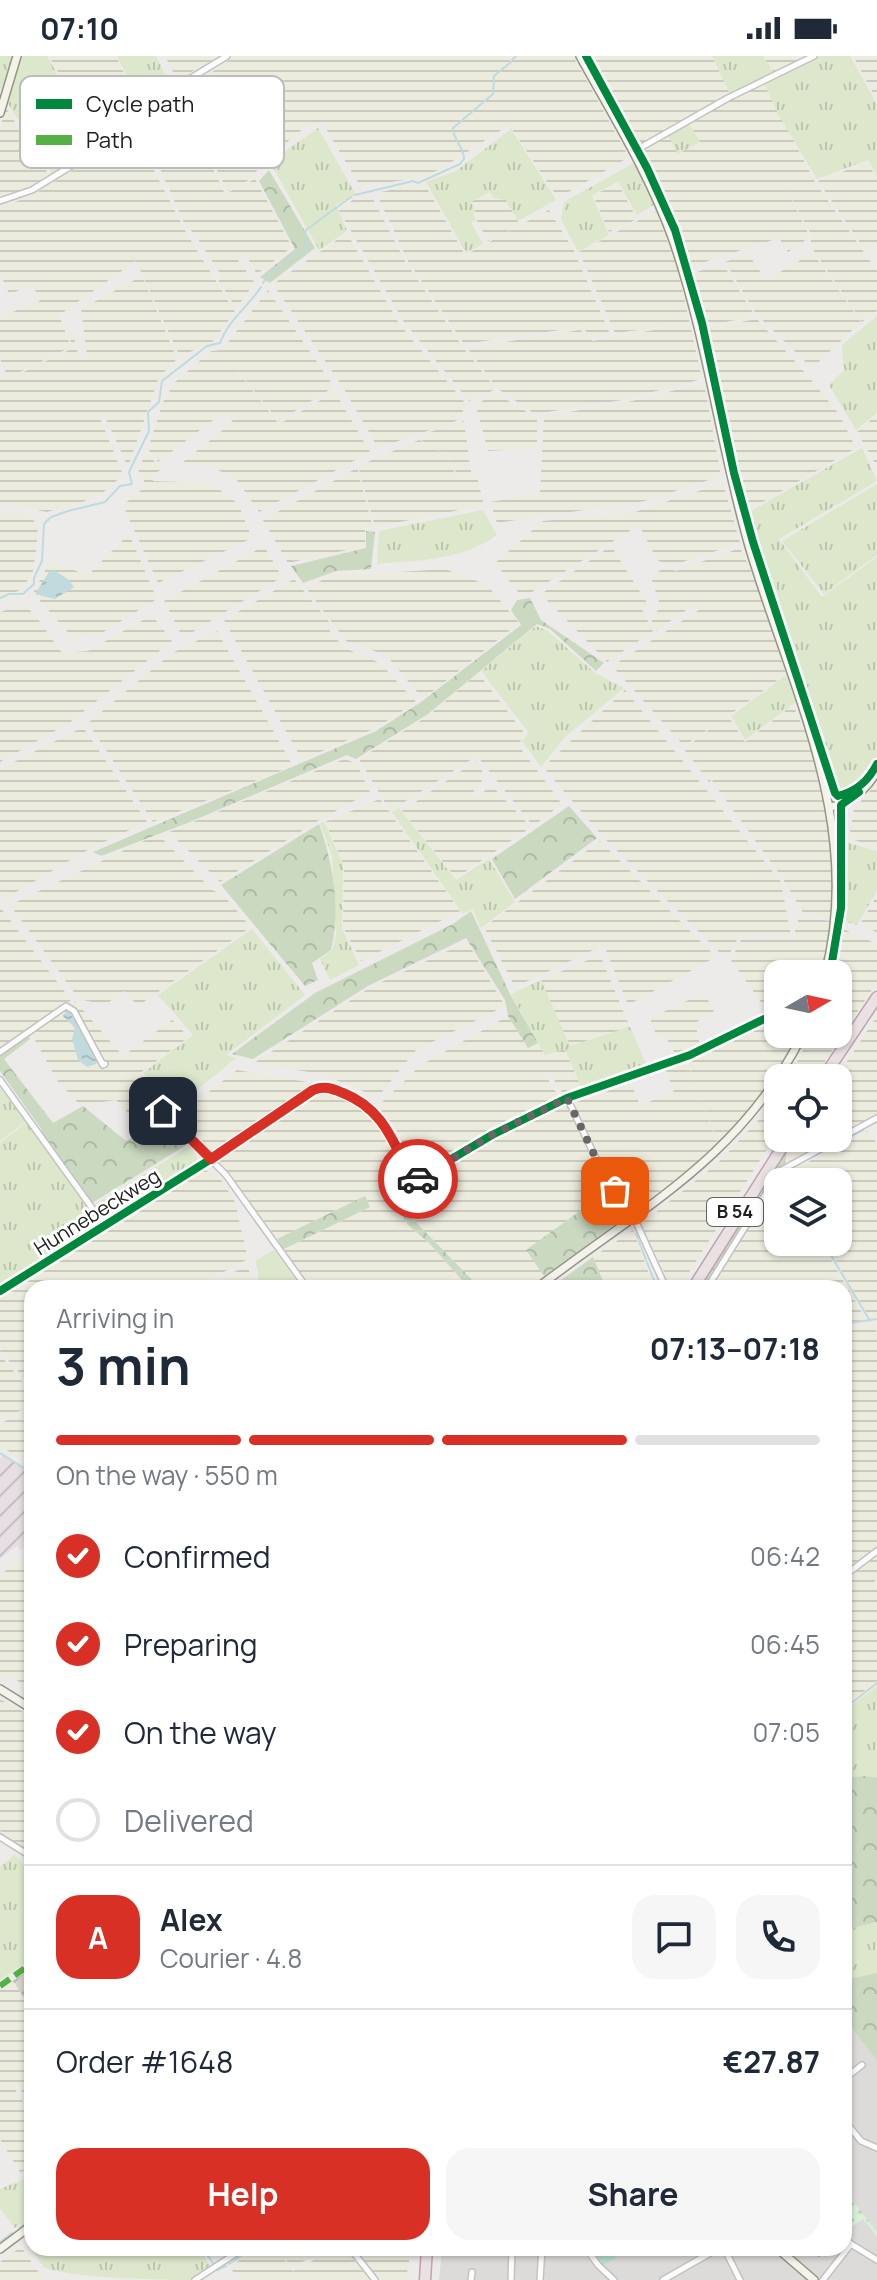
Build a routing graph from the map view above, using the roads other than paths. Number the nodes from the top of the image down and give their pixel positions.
1 (17, 56) edge
2 (227, 56) edge
3 (580, 56) edge
4 (814, 56) edge
5 (194, 76) edge
6 (0, 113) edge
7 (633, 152) junction
8 (68, 168) edge
9 (0, 201) edge
10 (877, 771) edge
11 (853, 797) junction
12 (830, 804) junction
13 (841, 805) junction
14 (834, 835) junction
15 (827, 960) edge
16 (877, 997) edge
17 (877, 1003) edge
18 (764, 1019) edge
19 (795, 1048) edge
20 (0, 1052) edge
21 (105, 1064) dead end
22 (835, 1064) edge
23 (836, 1064) edge
24 (0, 1080) edge
25 (567, 1098) junction
26 (163, 1111) dead end
27 (877, 1118) edge
28 (776, 1152) edge
29 (211, 1159) junction
30 (634, 1219) junction
31 (105, 1226) junction
32 (301, 1280) edge
33 (548, 1280) edge
34 (662, 1280) edge
35 (695, 1280) edge
36 (712, 1280) edge
37 (0, 1291) edge
38 (877, 1551) edge
39 (852, 1570) edge
40 (0, 1689) edge
41 (24, 1704) edge
42 (0, 1837) edge
43 (24, 1852) edge
44 (862, 2065) dead end
45 (852, 2073) edge
46 (852, 2130) edge
47 (877, 2148) edge
48 (24, 2231) edge
49 (852, 2245) edge
50 (0, 2249) edge
51 (232, 2256) edge
52 (356, 2256) edge
53 (420, 2256) edge
54 (426, 2256) edge
55 (512, 2256) edge
56 (542, 2256) edge
57 (592, 2256) edge
58 (707, 2256) edge
59 (726, 2256) edge
60 (786, 2256) edge
61 (842, 2256) edge
62 (877, 2260) edge
63 (472, 2272) dead end
64 (195, 2280) edge
65 (375, 2280) edge
66 (419, 2280) edge
67 (425, 2280) edge
68 (471, 2280) edge
69 (511, 2280) edge
70 (540, 2280) edge
71 (614, 2280) edge
72 (663, 2280) edge
73 (740, 2280) edge
74 (814, 2280) edge
75 (823, 2280) edge

1 - 6 main road
2 - 5 street
3 - 7 main road
4 - 7 street
7 - 12 main road
8 - 9 street
10 - 11 main road
11 - 12 main road
11 - 13 main road
12 - 13 main road
12 - 14 main road
13 - 14 main road
14 - 15 main road
16 - 22 highway
17 - 23 highway
18 - 25 street, Hunnebeckweg
19 - 30 main road
20 - 21 street
24 - 31 street
25 - 29 street, Hunnebeckweg
25 - 30 street
26 - 29 street
27 - 36 street
28 - 35 highway, B 54
29 - 31 street, Hunnebeckweg
29 - 32 street
30 - 33 main road
30 - 34 street
31 - 37 street, Hunnebeckweg
38 - 39 street
40 - 41 main road
42 - 43 street
44 - 45 street
46 - 47 street
48 - 50 main road
49 - 62 street
51 - 64 street
52 - 65 street
53 - 66 highway
54 - 67 highway
55 - 69 street
56 - 70 street
57 - 71 street
58 - 72 street
59 - 73 street
60 - 74 main road
61 - 75 street
63 - 68 street

